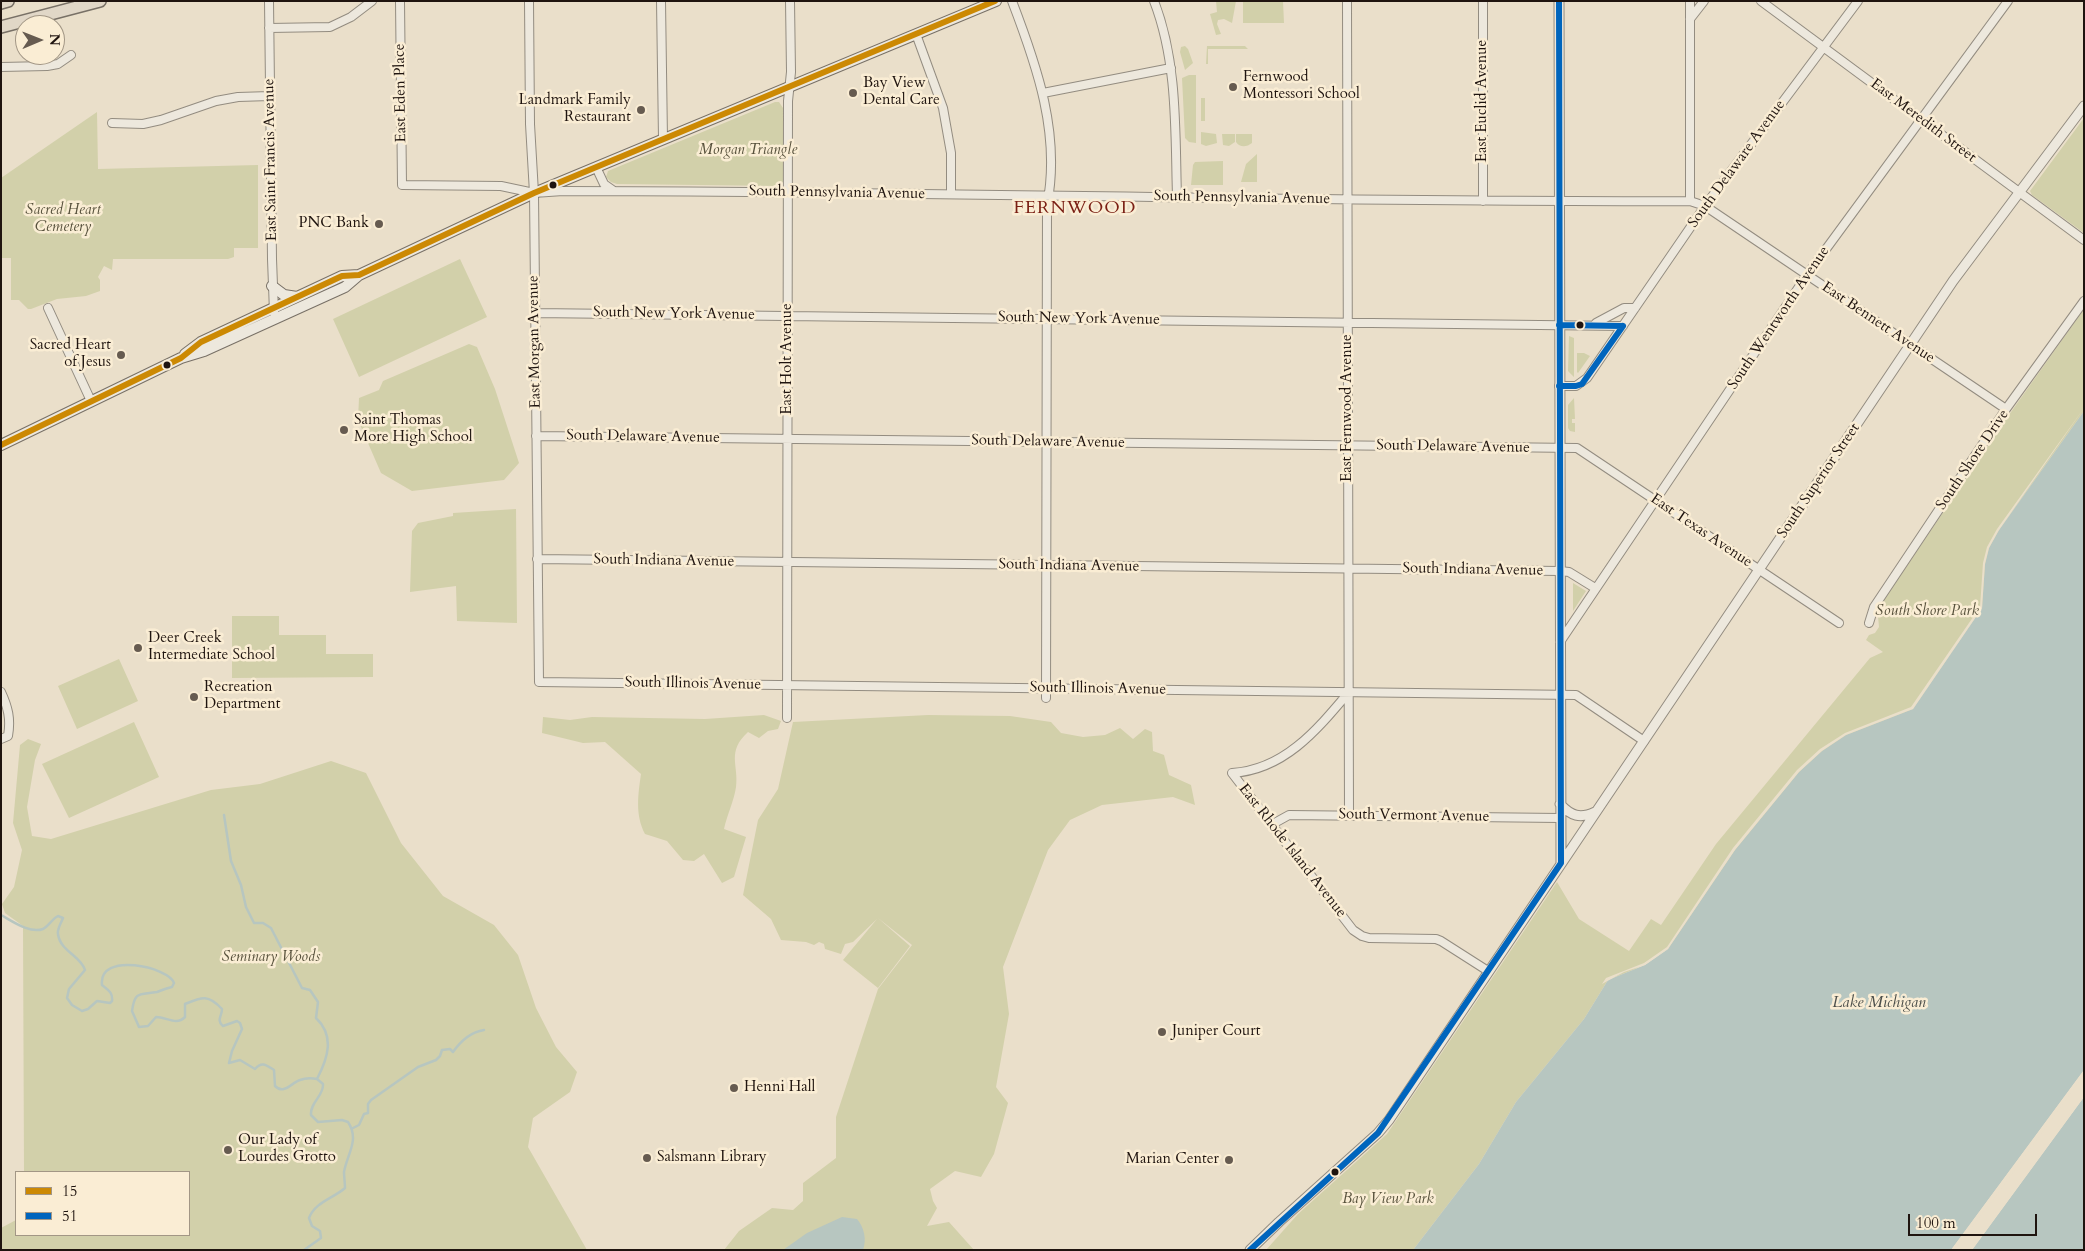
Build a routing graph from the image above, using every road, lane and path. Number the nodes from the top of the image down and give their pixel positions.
1 (8, 1) edge
2 (100, 1) edge
3 (269, 1) edge
4 (372, 1) edge
5 (400, 1) edge
6 (529, 1) edge
7 (661, 1) edge
8 (790, 1) edge
9 (996, 1) edge
10 (1012, 1) edge
11 (1154, 1) edge
12 (1347, 1) edge
13 (1483, 1) edge
14 (1558, 1) edge
15 (1690, 1) edge
16 (1704, 1) edge
17 (1761, 1) edge
18 (1858, 1) edge
19 (2008, 1) edge
20 (1, 3) edge
21 (1690, 19) junction
22 (1, 27) edge
23 (269, 28) junction
24 (916, 34) junction
25 (1824, 47) junction
26 (71, 55) dead end
27 (1, 67) edge
28 (1171, 68) junction
29 (790, 86) junction
30 (1043, 93) junction
31 (270, 96) junction
32 (2084, 106) edge
33 (1920, 120) junction
34 (112, 123) dead end
35 (663, 139) junction
36 (596, 167) junction
37 (402, 185) joint
38 (614, 191) junction
39 (788, 192) junction
40 (2019, 192) junction
41 (534, 193) junction
42 (951, 194) junction
43 (1049, 196) junction
44 (1177, 197) junction
45 (1348, 199) junction
46 (1483, 201) junction
47 (1559, 201) junction
48 (1690, 201) junction
49 (1704, 206) junction
50 (2084, 240) edge
51 (359, 275) junction
52 (1807, 275) junction
53 (272, 286) junction
54 (298, 297) junction
55 (2084, 301) edge
56 (48, 308) dead end
57 (1635, 308) junction
58 (275, 313) junction
59 (535, 313) junction
60 (788, 316) junction
61 (1047, 319) junction
62 (1348, 322) junction
63 (1559, 325) junction
64 (1593, 325) junction
65 (1623, 326) junction
66 (1910, 345) junction
67 (1559, 386) junction
68 (92, 402) junction
69 (2006, 409) junction
70 (536, 436) junction
71 (788, 439) junction
72 (1048, 442) junction
73 (1, 445) edge
74 (1348, 446) junction
75 (1560, 448) junction
76 (1656, 500) junction
77 (537, 559) junction
78 (787, 562) junction
79 (1047, 565) junction
80 (1348, 569) junction
81 (1759, 570) junction
82 (1560, 571) junction
83 (1595, 588) junction
84 (1839, 623) dead end
85 (1869, 623) dead end
86 (1560, 642) junction
87 (539, 682) joint
88 (788, 685) junction
89 (1046, 689) junction
90 (1, 692) edge
91 (1348, 692) junction
92 (1560, 695) junction
93 (1046, 698) dead end
94 (786, 718) dead end
95 (1, 739) edge
96 (1644, 741) junction
97 (1560, 804) junction
98 (1595, 812) junction
99 (1349, 815) junction
100 (1560, 818) junction
101 (1271, 825) junction
102 (1561, 862) junction
103 (1488, 971) junction
104 (1250, 1250) edge

1 - 20 main road
2 - 22 main road
3 - 23 street, East Saint Francis Avenue
4 - 23 street
5 - 37 street, East Eden Place
6 - 41 street, East Morgan Avenue
7 - 35 street
8 - 29 street, East Holt Avenue
9 - 24 main road
10 - 30 street
11 - 28 street
12 - 45 street, East Fernwood Avenue
13 - 46 street, East Euclid Avenue
14 - 47 street
15 - 21 street
16 - 21 street
17 - 25 street, East Meredith Street
18 - 25 street, South Delaware Avenue
19 - 33 street, South Wentworth Avenue
21 - 48 street
23 - 31 street, East Saint Francis Avenue
24 - 29 main road
24 - 42 street
25 - 33 street, East Meredith Street
25 - 49 street, South Delaware Avenue
26 - 27 street
28 - 30 street
28 - 44 street
29 - 35 main road
29 - 39 street, East Holt Avenue
30 - 43 street
31 - 34 street
31 - 53 street, East Saint Francis Avenue
32 - 40 street, South Superior Street
33 - 40 street, East Meredith Street
33 - 52 street, South Wentworth Avenue
35 - 36 main road
36 - 38 street
36 - 41 main road
37 - 41 street, South Pennsylvania Avenue
38 - 39 street, South Pennsylvania Avenue
38 - 41 street, South Pennsylvania Avenue
39 - 42 street, South Pennsylvania Avenue
39 - 60 street, East Holt Avenue
40 - 50 street, East Meredith Street
40 - 66 street, South Superior Street
41 - 51 main road
41 - 59 street, East Morgan Avenue
42 - 43 street, South Pennsylvania Avenue
43 - 44 street, South Pennsylvania Avenue
43 - 61 street
44 - 45 street, South Pennsylvania Avenue
45 - 46 street, South Pennsylvania Avenue
45 - 62 street, East Fernwood Avenue
46 - 47 street, South Pennsylvania Avenue
47 - 48 street, South Pennsylvania Avenue
47 - 63 street
48 - 49 street, East Bennett Avenue
49 - 52 street, East Bennett Avenue
49 - 57 street, South Delaware Avenue
51 - 54 main road
51 - 58 main road
52 - 66 street, East Bennett Avenue
52 - 76 street, South Wentworth Avenue
53 - 54 main road
53 - 58 street, East Saint Francis Avenue
54 - 58 main road
55 - 69 street, South Shore Drive
56 - 68 street
57 - 64 street
57 - 65 street, South Delaware Avenue
58 - 68 main road
59 - 60 street, South New York Avenue
59 - 70 street, East Morgan Avenue
60 - 61 street, South New York Avenue
60 - 71 street, East Holt Avenue
61 - 62 street, South New York Avenue
61 - 72 street
62 - 63 street, South New York Avenue
62 - 74 street, East Fernwood Avenue
63 - 64 street, South New York Avenue
63 - 67 street
64 - 65 street, South New York Avenue
65 - 67 street, South Delaware Avenue
66 - 69 street, East Bennett Avenue
66 - 81 street, South Superior Street
67 - 75 street
68 - 73 main road
69 - 85 street, South Shore Drive
70 - 71 street, South Delaware Avenue
70 - 77 street, East Morgan Avenue
71 - 72 street, South Delaware Avenue
71 - 78 street, East Holt Avenue
72 - 74 street, South Delaware Avenue
72 - 79 street
74 - 75 street, South Delaware Avenue
74 - 80 street, East Fernwood Avenue
75 - 76 street, East Texas Avenue
75 - 82 street
76 - 81 street, East Texas Avenue
76 - 83 street, South Wentworth Avenue
77 - 78 street, South Indiana Avenue
77 - 87 street, East Morgan Avenue
78 - 79 street, South Indiana Avenue
78 - 88 street, East Holt Avenue
79 - 80 street, South Indiana Avenue
79 - 89 street
80 - 82 street, South Indiana Avenue
80 - 91 street, East Fernwood Avenue
81 - 84 street, East Texas Avenue
81 - 96 street, South Superior Street
82 - 83 street, South Indiana Avenue
82 - 86 street
83 - 86 street, South Wentworth Avenue
86 - 92 street
87 - 88 street, South Illinois Avenue
88 - 89 street, South Illinois Avenue
88 - 94 street, East Holt Avenue
89 - 91 street, South Illinois Avenue
89 - 93 street
90 - 95 street
91 - 92 street, South Illinois Avenue
91 - 99 street, East Fernwood Avenue
91 - 101 street, East Rhode Island Avenue
92 - 96 street, South Illinois Avenue
92 - 97 street
96 - 98 street, South Superior Street
97 - 98 street
97 - 100 street
98 - 102 street, South Superior Street
99 - 100 street, South Vermont Avenue
99 - 101 street, South Vermont Avenue
100 - 102 street
101 - 103 street, East Rhode Island Avenue
102 - 103 street, South Superior Street
103 - 104 street, South Superior Street

